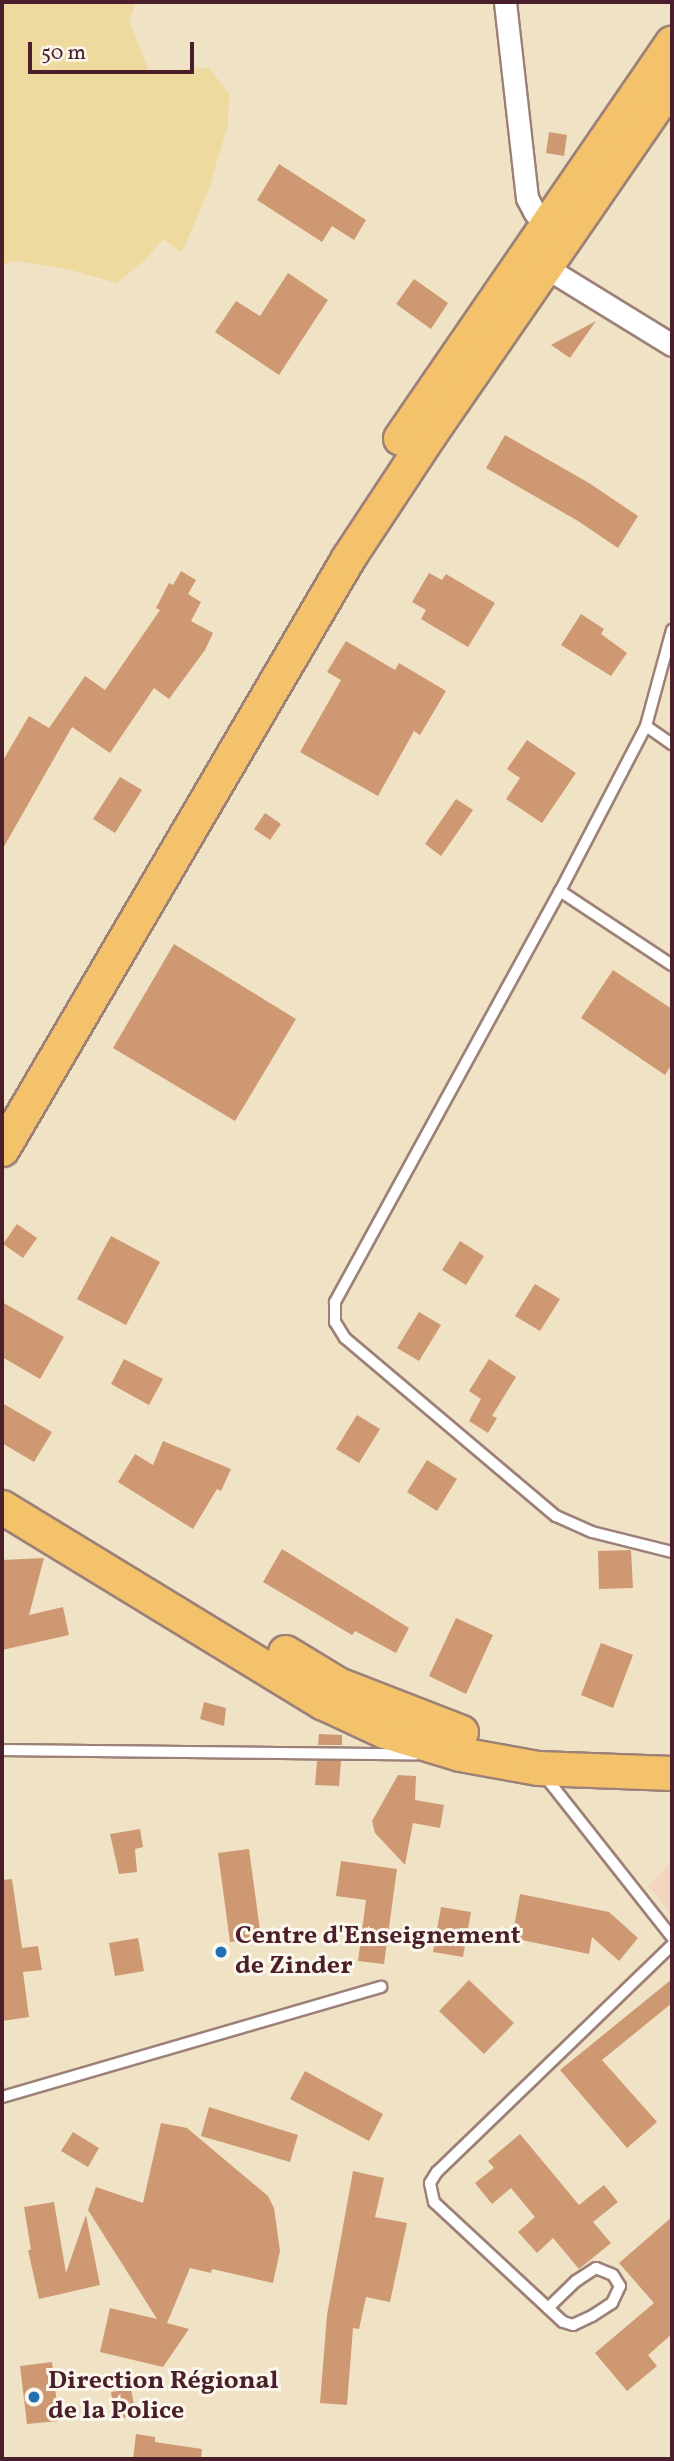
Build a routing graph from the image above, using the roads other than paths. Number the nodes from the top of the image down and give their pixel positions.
1 (505, 2) edge
2 (672, 42) edge
3 (672, 83) edge
4 (556, 232) junction
5 (536, 261) junction
6 (672, 345) edge
7 (672, 630) edge
8 (257, 696) junction
9 (646, 726) junction
10 (672, 744) edge
11 (560, 891) junction
12 (672, 965) edge
13 (2, 1106) edge
14 (2, 1149) edge
15 (2, 1484) edge
16 (2, 1507) edge
17 (672, 1552) edge
18 (2, 1750) edge
19 (672, 1751) edge
20 (460, 1755) junction
21 (536, 1762) junction
22 (672, 1773) edge
23 (672, 1937) edge
24 (672, 1945) edge
25 (381, 1987) dead end
26 (2, 2097) edge
27 (548, 2308) junction

1 - 4 street
2 - 4 highway
3 - 4 highway
4 - 5 highway
5 - 6 street
5 - 8 highway
7 - 9 lane
8 - 13 highway
8 - 14 highway
9 - 10 lane
9 - 11 lane
11 - 12 lane
11 - 17 lane
15 - 19 highway
16 - 20 highway
18 - 20 lane
20 - 21 highway
21 - 22 highway
21 - 23 lane
24 - 27 lane
25 - 26 lane
27 - 27 lane

